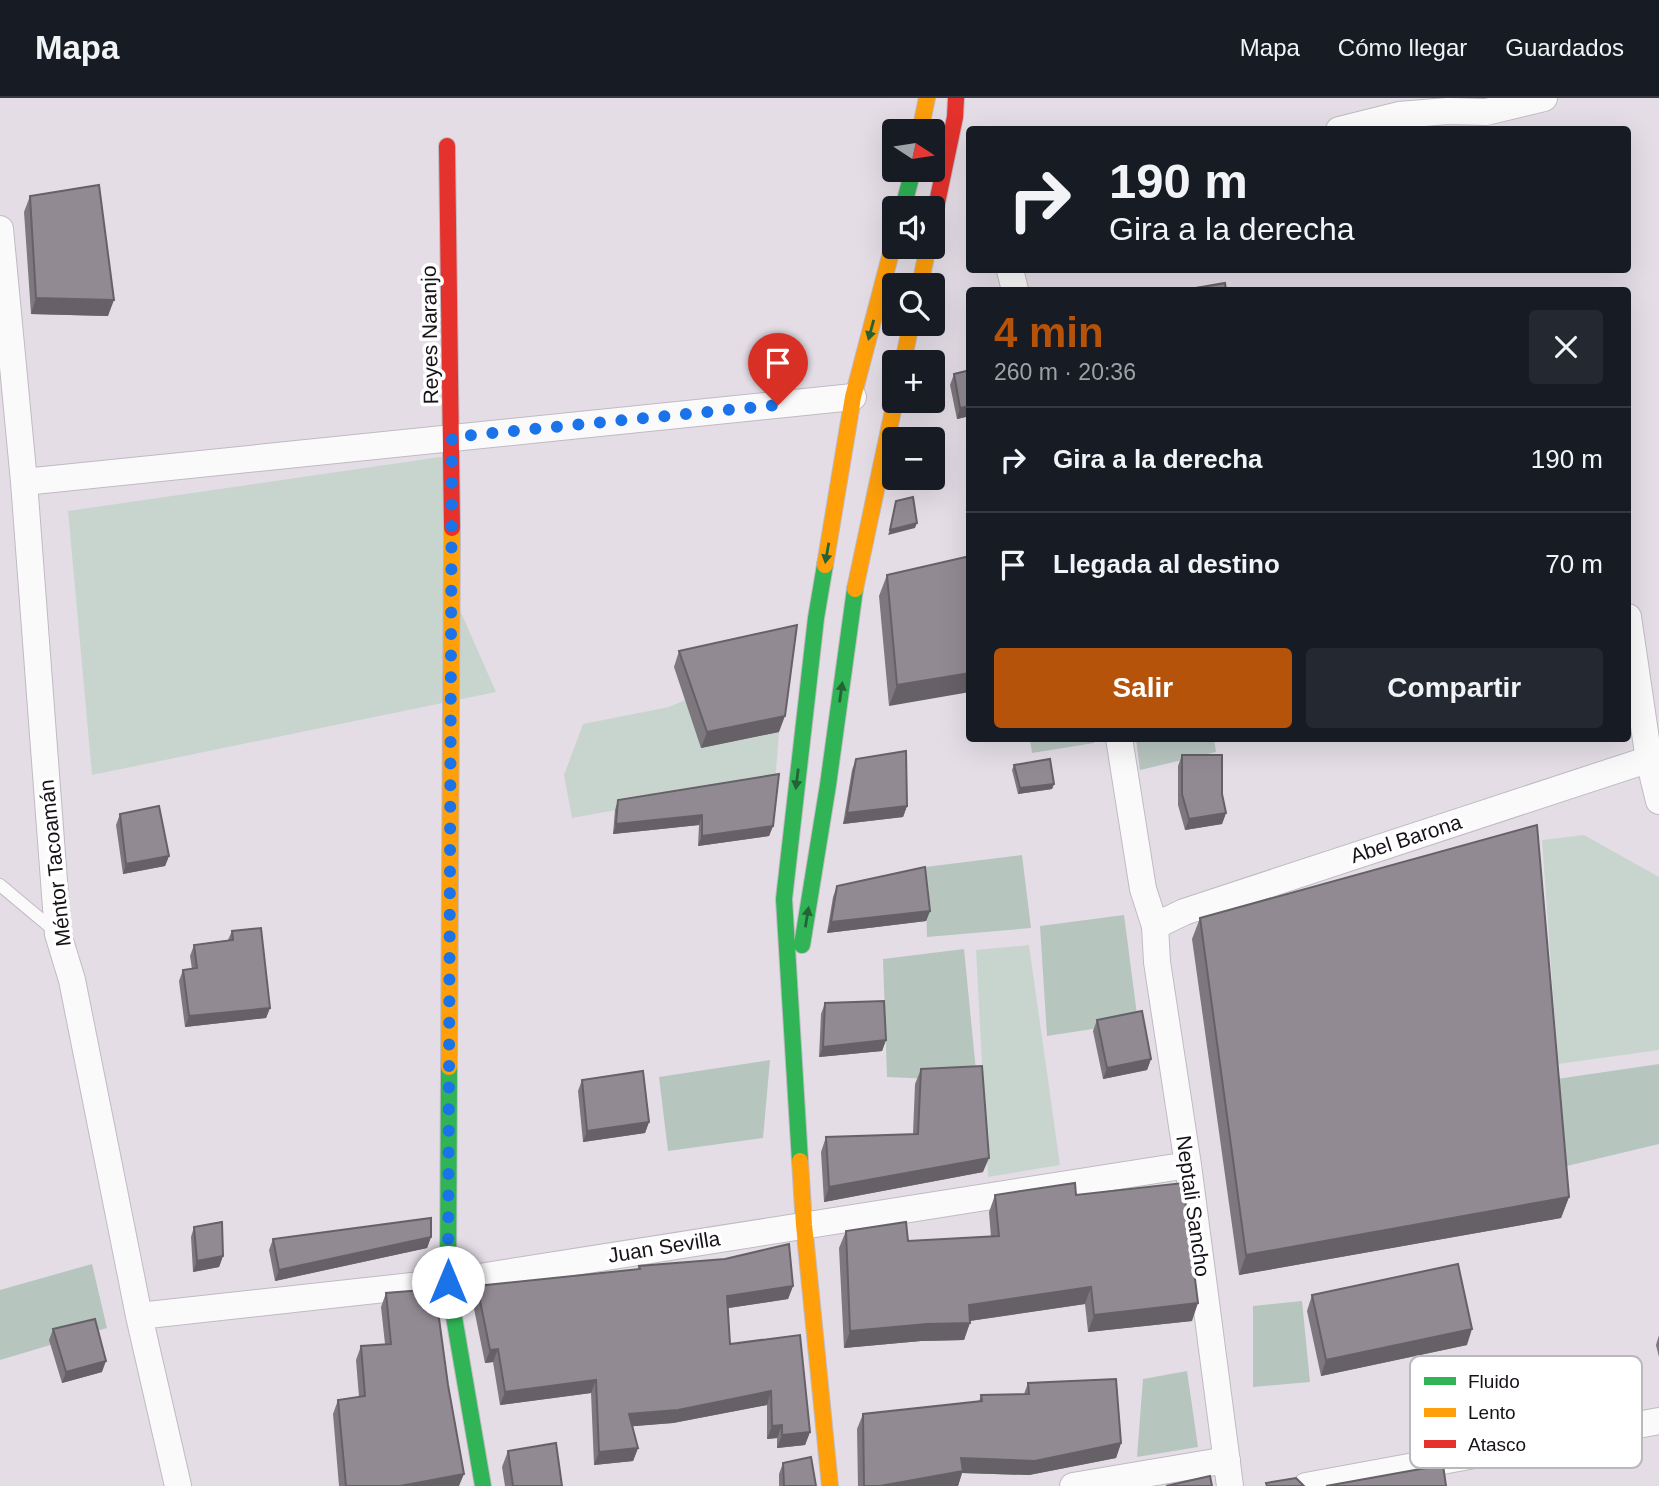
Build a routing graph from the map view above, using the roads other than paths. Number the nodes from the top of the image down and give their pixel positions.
1 (927, 98) edge
2 (1544, 98) edge
3 (956, 107) edge
4 (923, 119) edge
5 (1355, 126) edge
6 (966, 138) edge
7 (447, 146) dead end
8 (938, 196) edge
9 (0, 229) edge
10 (889, 259) edge
11 (853, 397) junction
12 (893, 413) edge
13 (452, 437) junction
14 (24, 482) junction
15 (1631, 633) edge
16 (1120, 742) edge
17 (1654, 758) edge
18 (1659, 801) edge
19 (0, 886) edge
20 (1155, 926) junction
21 (58, 934) junction
22 (792, 1008) junction
23 (1188, 1165) junction
24 (804, 1225) junction
25 (448, 1282) junction
26 (139, 1316) junction
27 (1227, 1460) junction
28 (1410, 1467) edge
29 (178, 1486) edge
30 (484, 1486) edge
31 (830, 1486) edge
32 (1073, 1486) edge
33 (1230, 1486) edge
34 (1306, 1486) edge

1 - 4 street
2 - 5 street
3 - 6 street
3 - 8 street
7 - 13 street, Reyes Naranjo
9 - 14 street, Méntor Tacoamán
10 -> 11 street
11 - 13 street
11 -> 22 street
22 -> 12 street
13 - 14 street
13 - 25 street, Reyes Naranjo
14 - 21 street, Méntor Tacoamán
15 - 17 street
16 - 20 street, Neptali Sancho
17 - 18 street
17 - 20 street, Abel Barona
19 - 21 lane
20 - 23 street, Neptali Sancho
21 - 26 street, Méntor Tacoamán
22 - 24 street
23 - 24 street, Juan Sevilla
23 - 27 street, Neptali Sancho
24 - 25 street, Juan Sevilla
24 - 31 street
25 - 26 street, Juan Sevilla
25 - 30 street, Reyes Naranjo
26 - 29 street, Méntor Tacoamán
27 - 32 street
27 - 33 street, Neptali Sancho
28 - 34 street

